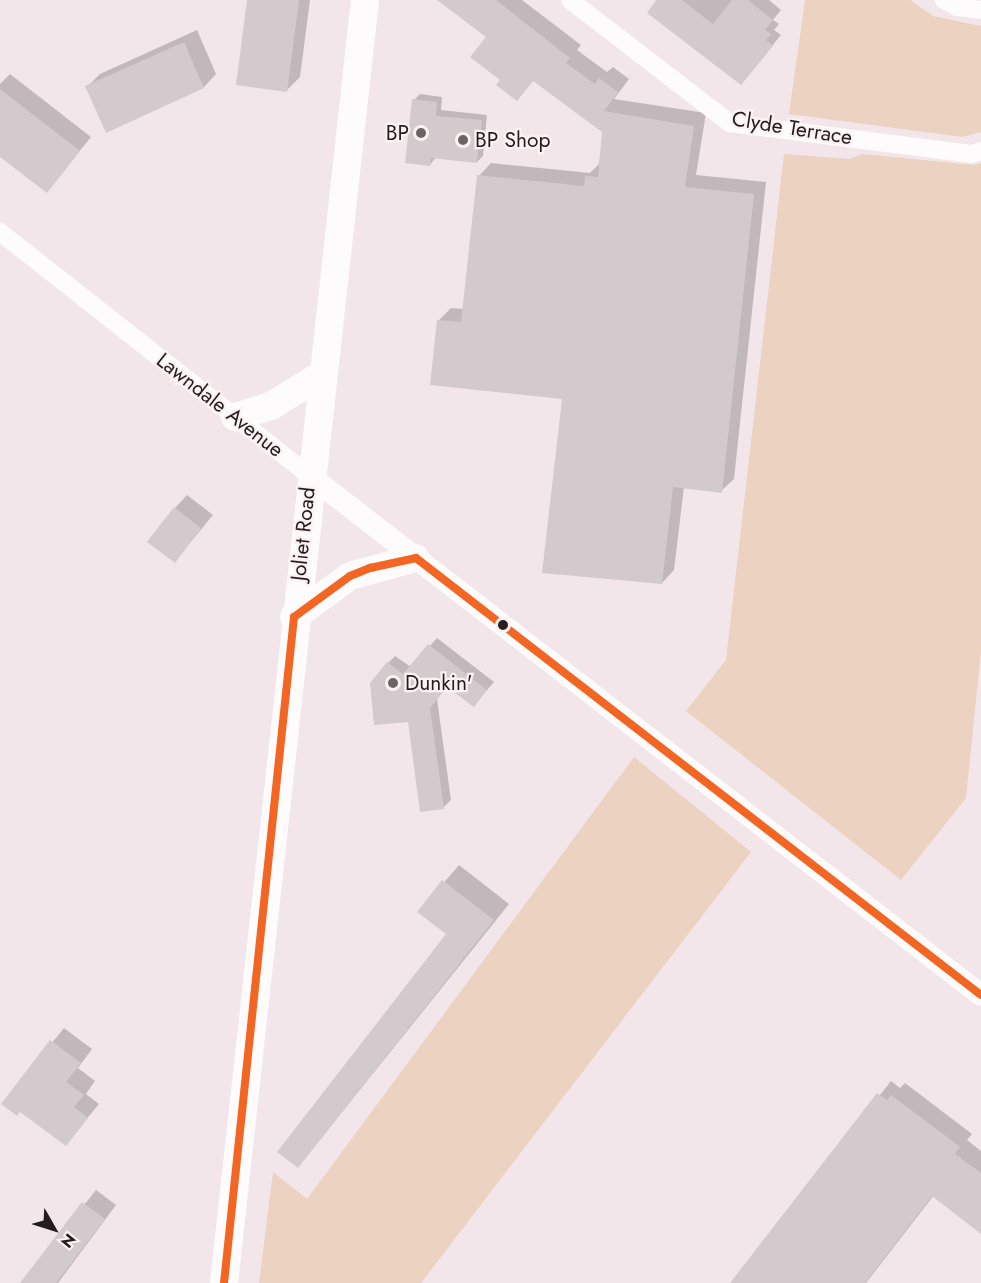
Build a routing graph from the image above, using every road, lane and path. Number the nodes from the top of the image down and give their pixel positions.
1 (365, 0) edge
2 (570, 0) edge
3 (944, 0) edge
4 (981, 10) edge
5 (981, 152) edge
6 (0, 232) edge
7 (321, 375) junction
8 (235, 417) junction
9 (310, 476) junction
10 (416, 558) junction
11 (294, 617) junction
12 (981, 996) edge
13 (224, 1283) edge

1 - 7 main road, Joliet Road
2 - 5 street, Clyde Terrace
3 - 4 street
6 - 8 street, Lawndale Avenue
7 - 8 main road
7 - 9 main road, Joliet Road
8 - 9 street, Lawndale Avenue
9 - 10 street, Lawndale Avenue
9 - 11 main road, Joliet Road
10 - 11 main road
10 - 12 street, Lawndale Avenue
11 - 13 main road, Joliet Road

